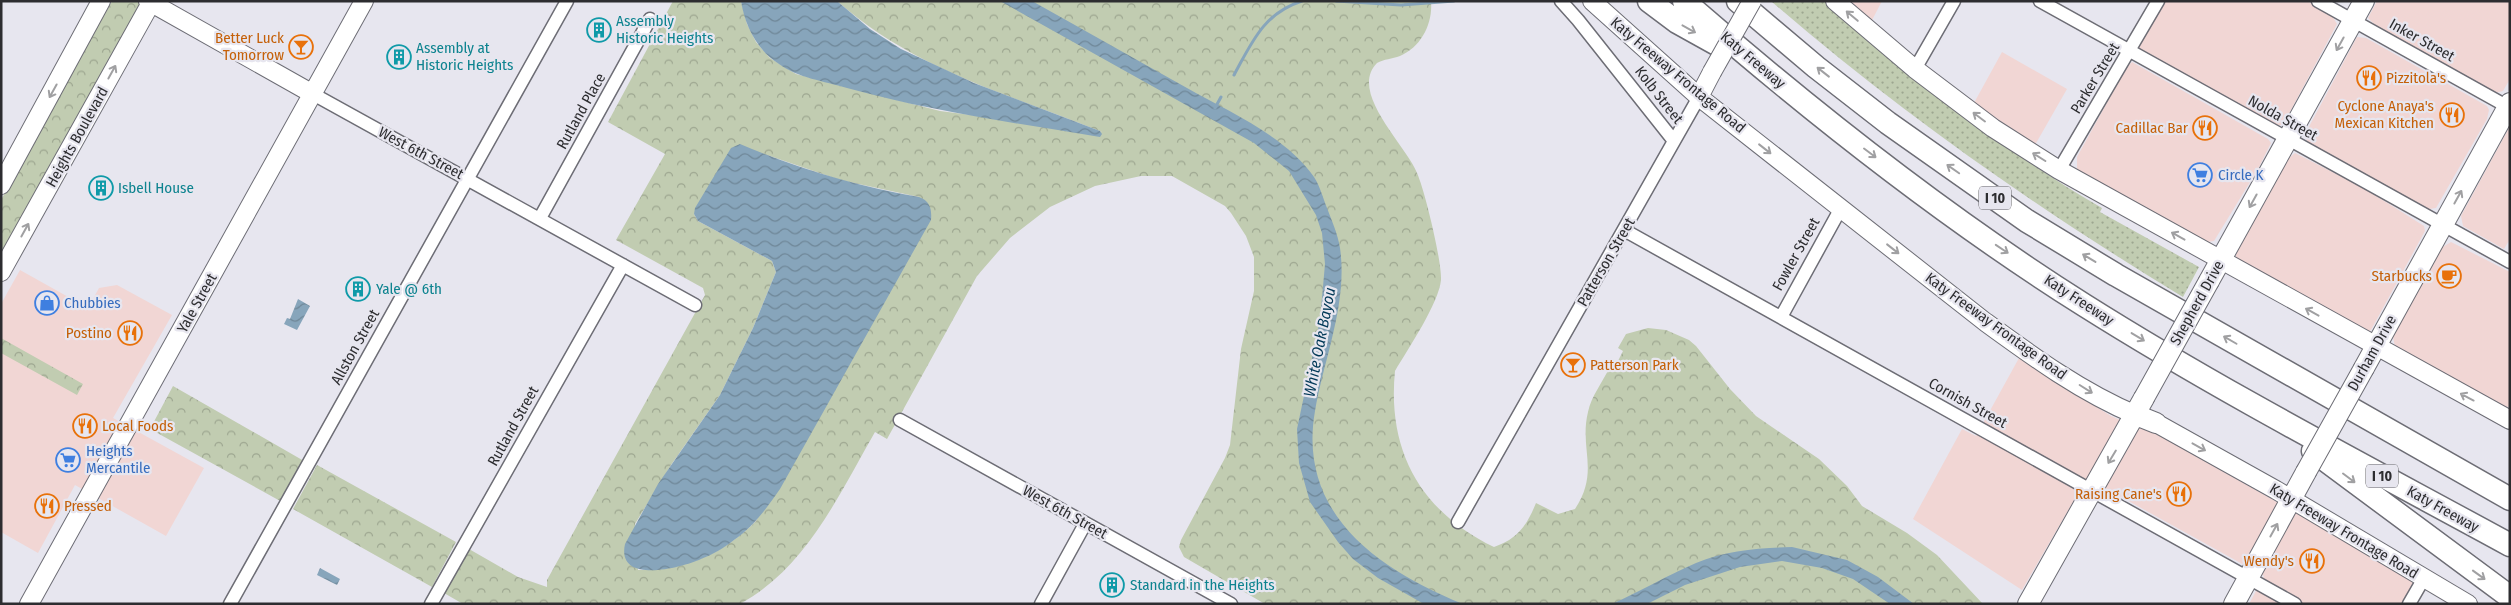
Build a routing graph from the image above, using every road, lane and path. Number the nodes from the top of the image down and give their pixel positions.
1 (100, 1) edge
2 (364, 1) edge
3 (567, 1) edge
4 (1561, 1) edge
5 (1592, 1) edge
6 (1649, 1) edge
7 (1684, 1) edge
8 (1738, 1) edge
9 (1752, 1) edge
10 (1835, 1) edge
11 (1954, 1) edge
12 (2040, 1) edge
13 (2158, 1) edge
14 (2318, 1) edge
15 (2364, 1) edge
16 (150, 2) edge
17 (650, 19) dead end
18 (2353, 20) junction
19 (2130, 51) junction
20 (1915, 69) junction
21 (1763, 70) junction
22 (313, 94) junction
23 (1699, 97) junction
24 (2509, 106) edge
25 (2287, 139) junction
26 (1674, 141) junction
27 (2059, 170) junction
28 (468, 178) junction
29 (1, 185) edge
30 (1841, 208) junction
31 (540, 218) junction
32 (2443, 226) junction
33 (1624, 230) junction
34 (2220, 260) junction
35 (2510, 262) edge
36 (623, 264) junction
37 (1, 272) edge
38 (695, 305) dead end
39 (1781, 317) junction
40 (2375, 347) junction
41 (2254, 406) junction
42 (2140, 407) junction
43 (2509, 418) edge
44 (900, 420) dead end
45 (2156, 423) joint
46 (2394, 434) junction
47 (2510, 484) edge
48 (2092, 490) junction
49 (2295, 491) junction
50 (2510, 499) edge
51 (1458, 522) dead end
52 (1085, 524) junction
53 (2510, 545) edge
54 (2248, 577) junction
55 (2424, 578) junction
56 (2510, 597) edge
57 (29, 604) edge
58 (230, 604) edge
59 (430, 604) edge
60 (1040, 604) edge
61 (1231, 604) edge
62 (2028, 604) edge
63 (2234, 604) edge
64 (2295, 604) edge
65 (2409, 604) edge
66 (2468, 604) edge

1 -> 29 main road
2 - 22 main road, Yale Street
3 - 28 street, Allston Street
4 - 26 street, Kolb Street
5 - 23 main road, Katy Freeway Frontage Road
6 -> 21 highway
7 - 21 highway, Katy Freeway / I 10
46 -> 8 highway, I 10
9 - 23 main road, Patterson Street, bridge
20 -> 10 main road
11 - 20 street
12 - 19 street, Nolda Street
13 - 19 street, Parker Street
14 - 18 street, Inker Street
15 - 18 main road, Shepherd Drive
16 - 22 main road, West 6th Street
37 -> 16 main road, Heights Boulevard
17 - 31 street, Rutland Place
18 - 24 street, Inker Street
18 -> 25 main road, Shepherd Drive
19 - 25 street, Nolda Street
19 - 27 street, Parker Street
27 -> 20 main road
21 -> 41 highway, Katy Freeway / I 10
22 - 28 street, West 6th Street
22 - 57 main road, Yale Street
23 - 26 street, Patterson Street
23 -> 30 main road, Katy Freeway Frontage Road
32 -> 24 main road, Durham Drive
25 - 32 street, Nolda Street
25 -> 34 main road, Shepherd Drive
26 - 33 street, Patterson Street
34 -> 27 main road
28 - 31 street, West 6th Street
28 - 58 street, Allston Street
30 - 39 street, Fowler Street
30 -> 42 main road, Katy Freeway Frontage Road
31 - 36 street, West 6th Street
32 - 35 street, Nolda Street
32 - 40 main road, Durham Drive
33 - 39 street, Cornish Street
33 - 51 street, Patterson Street
40 -> 34 main road
34 - 42 main road, Shepherd Drive, bridge
36 - 38 street, West 6th Street
36 - 59 street, Rutland Street
39 - 48 street, Cornish Street
43 -> 40 main road
40 - 49 main road, Durham Drive, bridge
41 - 53 highway, Katy Freeway / I 10
41 -> 56 highway
42 - 45 main road, Katy Freeway Frontage Road
42 -> 48 main road, Shepherd Drive
44 - 52 street, West 6th Street
45 -> 49 main road, Katy Freeway Frontage Road
46 - 47 highway
46 - 50 highway, I 10
48 - 54 street, Cornish Street
48 - 62 main road, Shepherd Drive
54 -> 49 main road, Durham Drive
49 - 55 main road, Katy Freeway Frontage Road
52 - 60 street
52 - 61 street, West 6th Street
54 - 63 main road, Durham Drive
54 - 64 street, Cornish Street
55 - 65 street
55 - 66 main road, Katy Freeway Frontage Road

